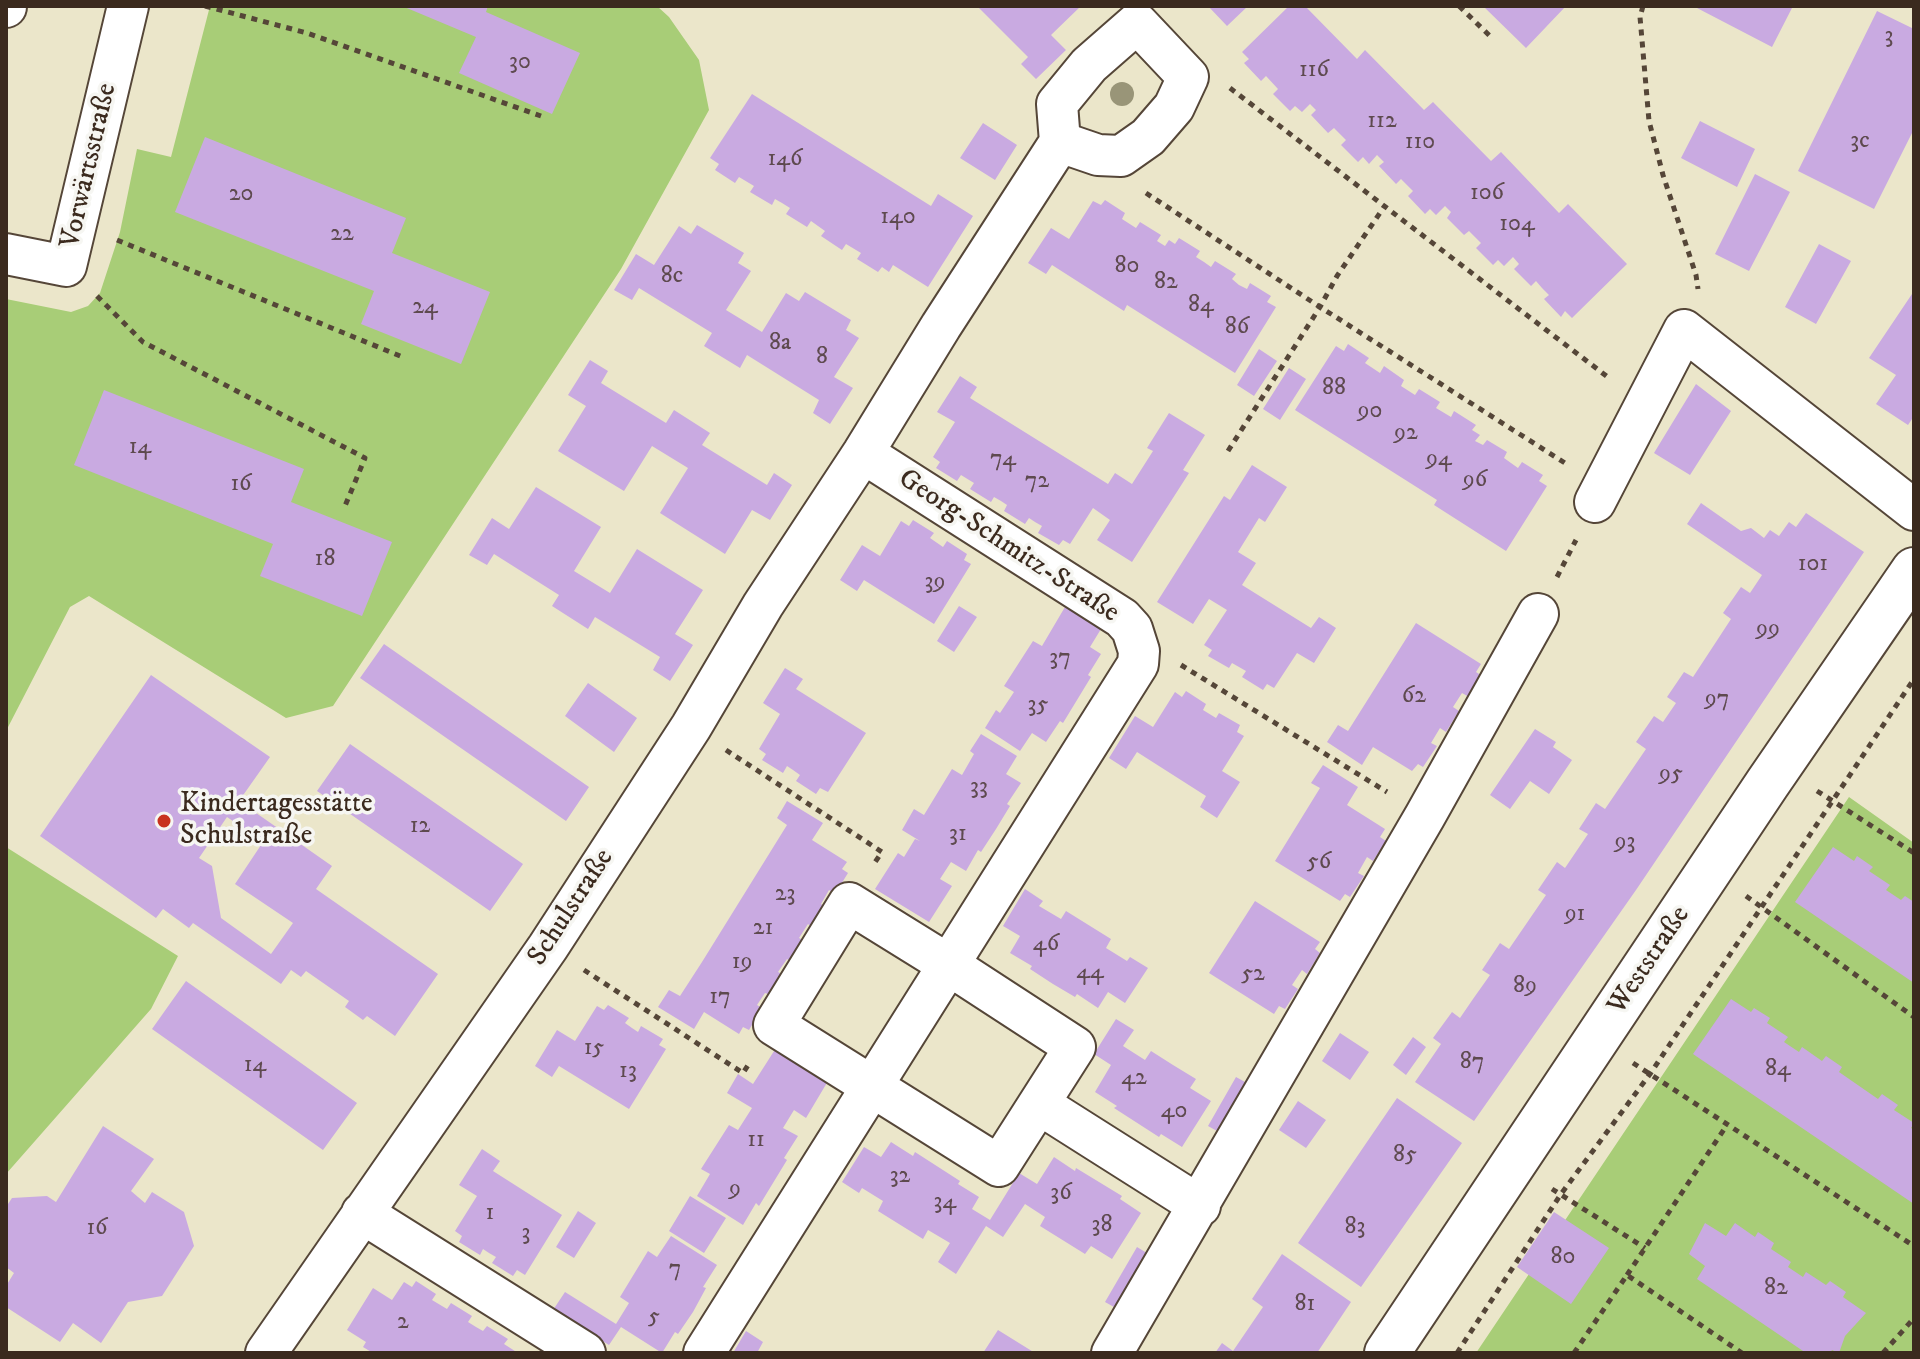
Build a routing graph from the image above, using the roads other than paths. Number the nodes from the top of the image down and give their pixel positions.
1 (128, 6) edge
2 (1060, 142) junction
3 (6, 254) edge
4 (863, 453) junction
5 (1599, 494) road end
6 (1914, 510) edge
7 (1914, 570) edge
8 (1538, 614) road end
9 (949, 965) junction
10 (873, 1086) junction
11 (1039, 1104) junction
12 (1200, 1206) junction
13 (362, 1213) junction
14 (266, 1353) edge
15 (585, 1353) edge
16 (704, 1353) edge
17 (1112, 1353) edge
18 (1387, 1353) edge

1 - 3 street, Vorwärtsstraße
2 - 2 street
2 - 4 street
4 - 9 street, Georg-Schmitz-Straße
4 - 13 street, Schulstraße
5 - 6 street
7 - 18 street, Weststraße
8 - 12 street
9 - 10 street, Georg-Schmitz-Straße
9 - 10 street
9 - 11 street
10 - 11 street
10 - 16 street, Georg-Schmitz-Straße
11 - 12 street
12 - 17 street
13 - 14 street, Schulstraße
13 - 15 street

